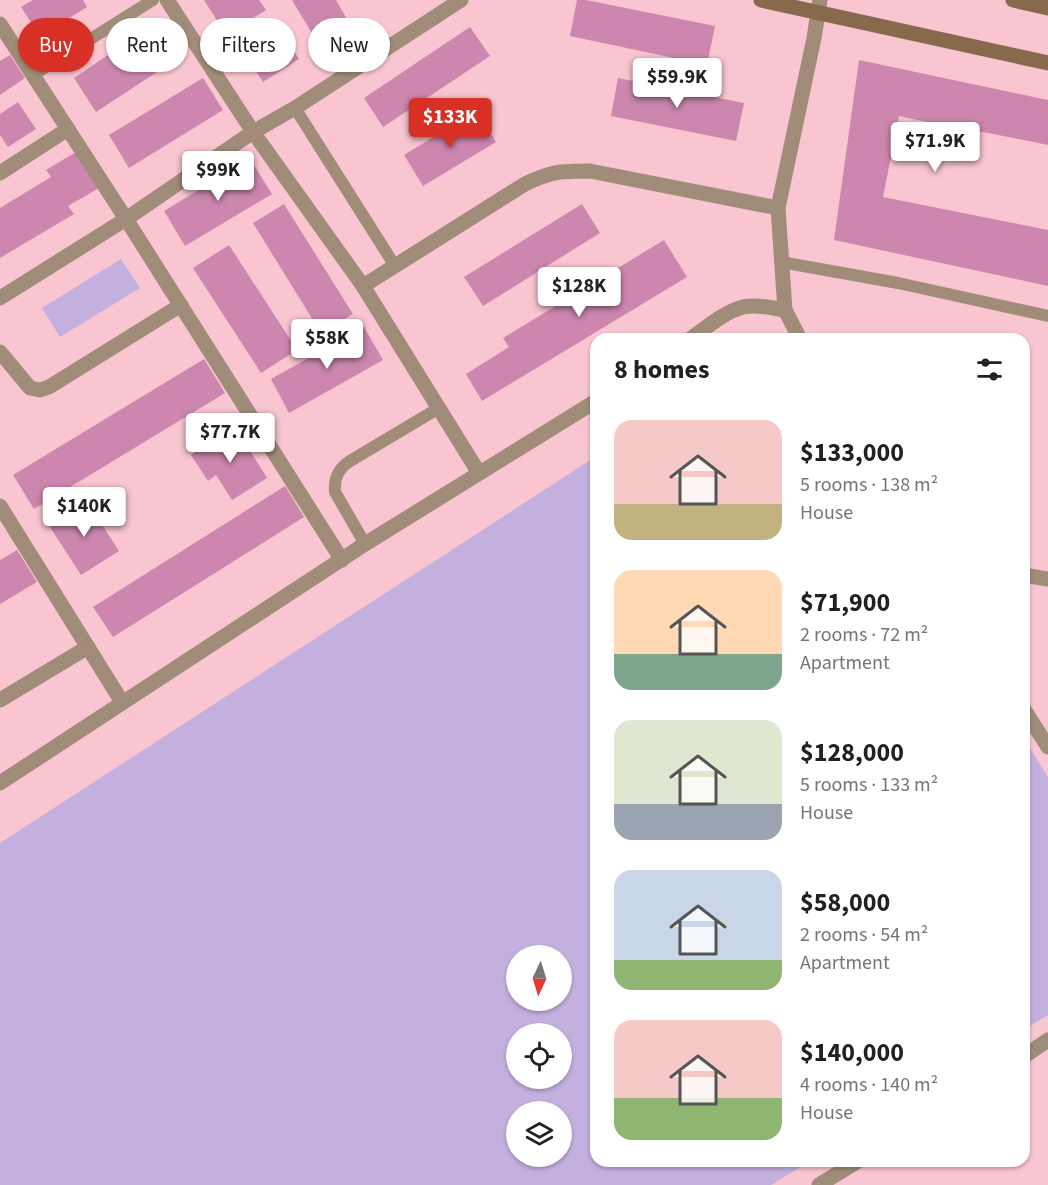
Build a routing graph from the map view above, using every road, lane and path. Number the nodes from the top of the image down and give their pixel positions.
1 (153, 0) edge
2 (167, 0) edge
3 (461, 0) edge
4 (761, 0) edge
5 (1013, 0) edge
6 (818, 6) edge
7 (1048, 8) edge
8 (0, 24) edge
9 (1048, 63) edge
10 (33, 75) junction
11 (295, 108) junction
12 (68, 129) junction
13 (253, 132) junction
14 (0, 172) edge
15 (778, 208) junction
16 (126, 219) junction
17 (781, 262) junction
18 (395, 266) junction
19 (363, 286) junction
20 (0, 298) edge
21 (181, 305) junction
22 (785, 310) junction
23 (1048, 316) edge
24 (699, 333) edge
25 (797, 333) edge
26 (0, 352) edge
27 (590, 405) edge
28 (439, 408) junction
29 (479, 472) junction
30 (0, 506) edge
31 (365, 544) junction
32 (342, 560) junction
33 (1030, 576) edge
34 (1048, 579) edge
35 (88, 647) junction
36 (0, 700) edge
37 (122, 702) junction
38 (1030, 719) edge
39 (1048, 747) edge
40 (2, 776) edge
41 (1048, 1040) edge
42 (1030, 1052) edge
43 (848, 1167) edge
44 (819, 1185) edge

1 - 10 lane
2 - 13 street
3 - 11 street
4 - 6 street
5 - 7 street
6 - 9 street
6 - 15 street
8 - 10 street
10 - 12 street
11 - 13 street
11 - 18 lane
12 - 14 street
12 - 16 street
13 - 16 street
13 - 19 street
15 - 17 street
15 - 18 street
16 - 20 street
16 - 21 street
17 - 22 street
17 - 23 lane
18 - 19 street
19 - 28 street
21 - 26 street
21 - 32 street
22 - 24 street
22 - 25 street
27 - 29 street
28 - 29 street
28 - 31 lane
29 - 31 street
30 - 35 street
31 - 32 street
32 - 37 street
33 - 34 street
35 - 36 street
35 - 37 street
37 - 40 street
38 - 39 street
41 - 42 street
43 - 44 street

